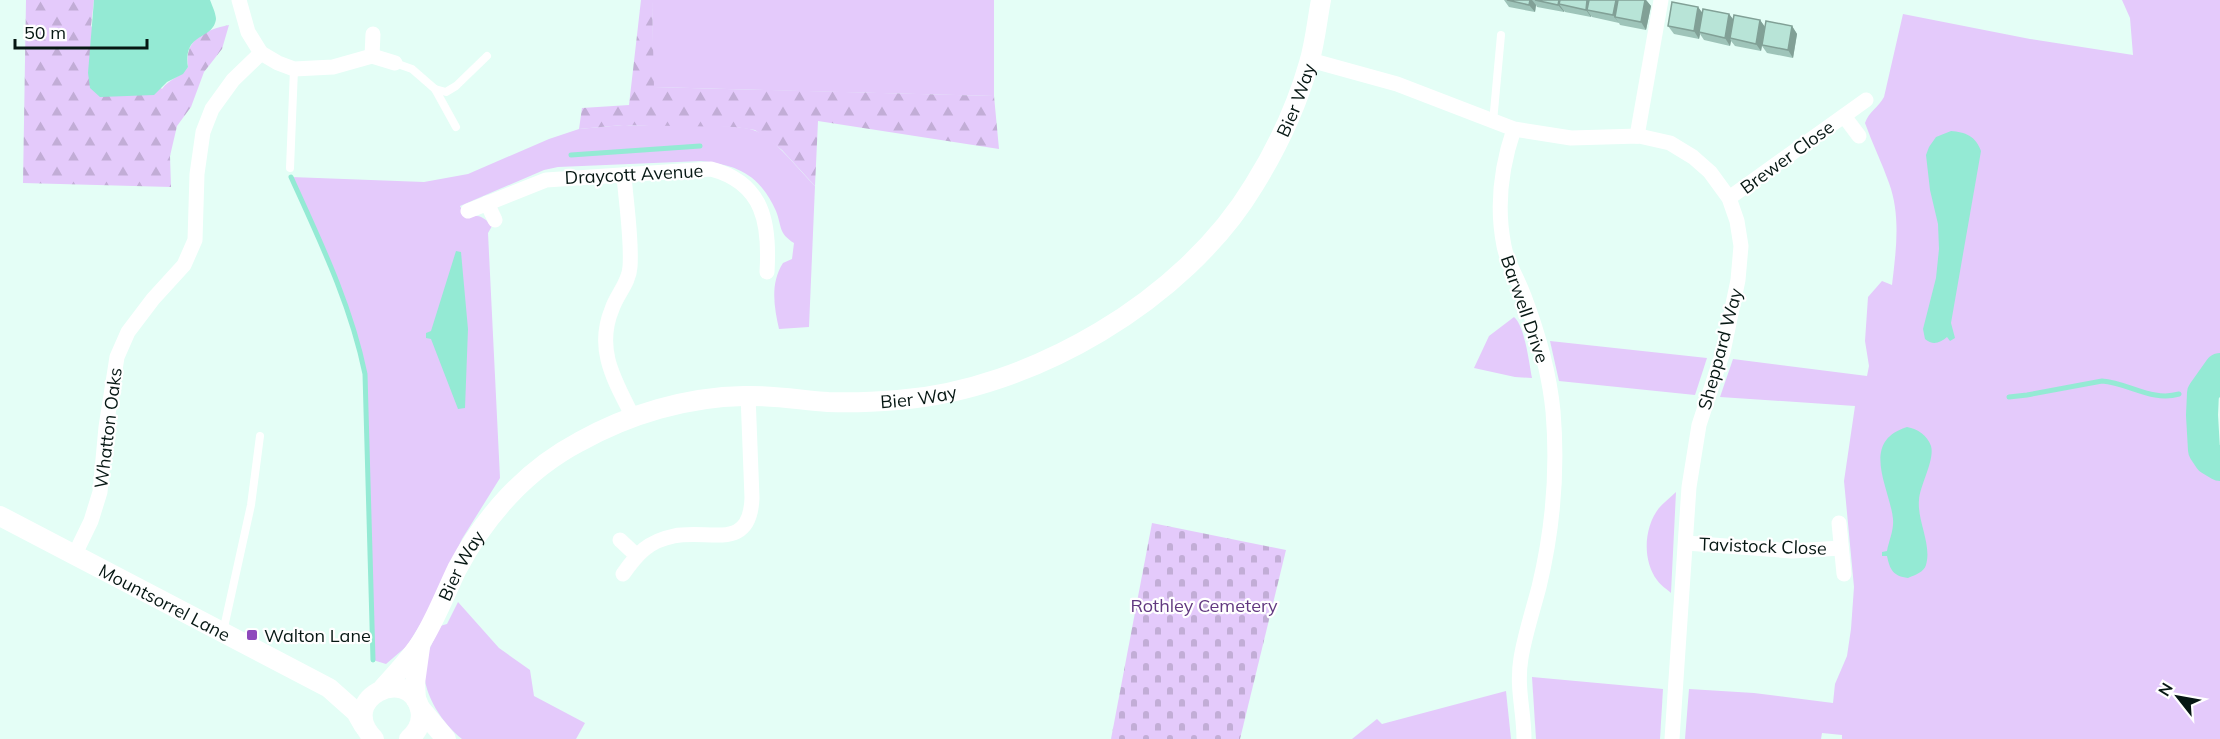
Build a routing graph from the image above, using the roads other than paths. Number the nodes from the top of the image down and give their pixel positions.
1 (240, 0) edge
2 (1321, 0) edge
3 (1661, 0) edge
4 (373, 34) dead end
5 (1501, 35) dead end
6 (261, 53) junction
7 (372, 56) junction
8 (487, 56) dead end
9 (1310, 60) junction
10 (395, 63) joint
11 (294, 69) junction
12 (435, 89) junction
13 (1866, 100) dead end
14 (1844, 116) junction
15 (1493, 122) junction
16 (456, 128) dead end
17 (1514, 129) junction
18 (1637, 136) junction
19 (1859, 136) dead end
20 (291, 168) dead end
21 (624, 175) junction
22 (1729, 198) junction
23 (487, 203) junction
24 (468, 211) dead end
25 (495, 220) dead end
26 (767, 272) dead end
27 (748, 395) junction
28 (633, 417) junction
29 (260, 436) dead end
30 (0, 516) edge
31 (1839, 523) dead end
32 (620, 540) dead end
33 (1686, 543) junction
34 (1841, 548) junction
35 (636, 555) junction
36 (74, 556) junction
37 (623, 574) dead end
38 (1844, 574) dead end
39 (223, 633) junction
40 (421, 642) junction
41 (329, 688) junction
42 (379, 690) junction
43 (418, 704) junction
44 (369, 734) edge
45 (410, 739) edge
46 (446, 739) edge
47 (1524, 739) edge
48 (1672, 739) edge

1 - 6 street
2 - 9 street, Bier Way
3 - 18 street
4 - 7 street
5 - 15 lane
6 - 11 street
6 - 36 street, Whatton Oaks
7 - 10 street
7 - 11 street
8 - 12 lane
9 - 15 street, Sheppard Way
9 - 27 street, Bier Way
10 - 12 lane
11 - 20 lane
12 - 16 lane
13 - 14 street, Brewer Close
14 - 19 street, Brewer Close
14 - 22 street, Brewer Close
15 - 17 street, Sheppard Way
17 - 18 street, Sheppard Way
17 - 47 street, Barwell Drive
18 - 22 street, Sheppard Way
21 - 23 street, Draycott Avenue
21 - 26 street, Draycott Avenue
21 - 28 street
22 - 33 street, Sheppard Way
23 - 24 street, Draycott Avenue
23 - 25 street
27 - 28 street, Bier Way
27 - 35 street
28 - 40 street, Bier Way
29 - 39 lane
30 - 36 street, Mountsorrel Lane
31 - 34 street, Tavistock Close
32 - 35 street
33 - 34 street, Tavistock Close
33 - 48 street, Sheppard Way
34 - 38 street, Tavistock Close
35 - 37 street
36 - 39 street, Mountsorrel Lane
39 - 41 street, Mountsorrel Lane
40 - 42 street, Bier Way
40 - 43 street, Bier Way
41 - 42 street, Mountsorrel Lane
41 - 44 street, Mountsorrel Lane
42 - 43 street, Mountsorrel Lane
42 - 44 street, Bier Way
43 - 45 street, Bier Way
43 - 46 street

